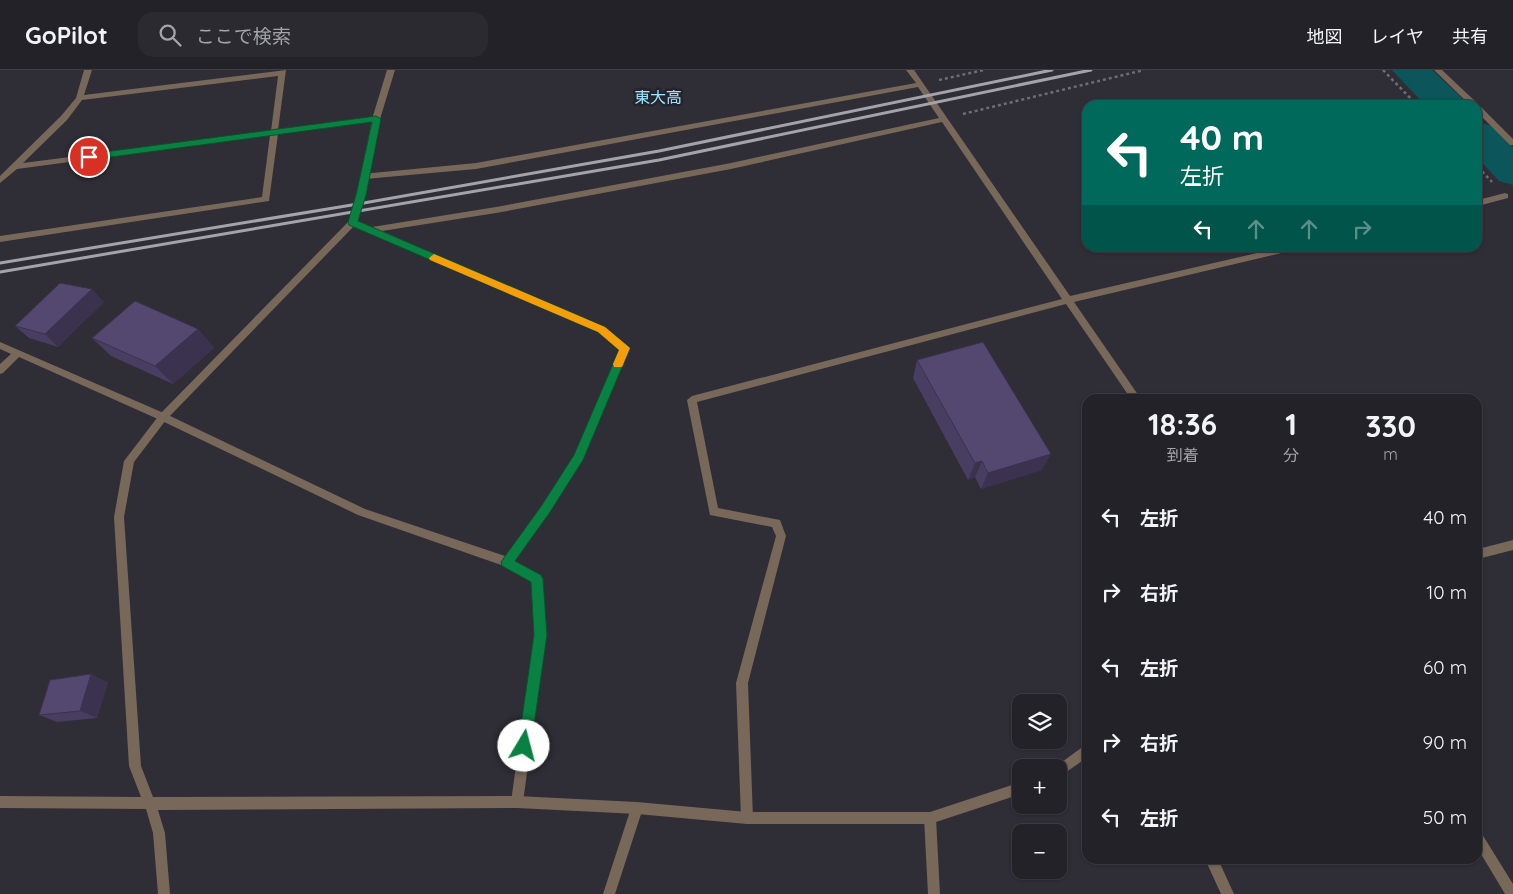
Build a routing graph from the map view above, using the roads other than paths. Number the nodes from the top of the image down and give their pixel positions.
1 (88, 70) edge
2 (390, 70) edge
3 (910, 70) edge
4 (1438, 70) edge
5 (282, 71) edge
6 (919, 85) junction
7 (80, 98) junction
8 (1469, 100) edge
9 (1482, 113) edge
10 (376, 119) junction
11 (943, 119) junction
12 (274, 132) junction
13 (1513, 143) edge
14 (15, 167) junction
15 (365, 176) junction
16 (0, 180) edge
17 (1505, 196) dead end
18 (1482, 202) edge
19 (352, 222) junction
20 (371, 230) junction
21 (0, 239) edge
22 (1273, 252) edge
23 (1070, 300) junction
24 (0, 345) edge
25 (18, 353) junction
26 (0, 370) edge
27 (1133, 394) edge
28 (163, 417) junction
29 (1513, 546) edge
30 (1482, 553) edge
31 (507, 562) junction
32 (1082, 754) edge
33 (1067, 765) edge
34 (1012, 791) edge
35 (0, 802) edge
36 (516, 802) junction
37 (150, 804) junction
38 (637, 808) junction
39 (747, 818) junction
40 (930, 818) junction
41 (1482, 845) edge
42 (1213, 864) edge
43 (164, 894) edge
44 (609, 894) edge
45 (934, 894) edge
46 (1228, 894) edge
47 (1512, 894) edge

1 - 7 street
2 - 10 street
3 - 6 street
4 - 8 street
5 - 7 street
5 - 12 street
6 - 11 street
6 - 15 street
7 - 14 street
9 - 13 street
10 - 12 street
10 - 15 street
11 - 20 street
11 - 23 street
12 - 14 street
12 - 21 street
14 - 16 street
15 - 19 street
17 - 18 street
19 - 20 street
19 - 28 street
20 - 31 street
22 - 23 street
23 - 27 street
23 - 39 street
24 - 25 street
25 - 26 street
25 - 28 street
28 - 31 street
28 - 37 street
29 - 30 street
31 - 36 street
32 - 33 street
34 - 40 street
35 - 37 street
36 - 37 street
36 - 38 street
37 - 43 street
38 - 39 street
38 - 44 street
39 - 40 street
40 - 45 street
41 - 47 street
42 - 46 street

